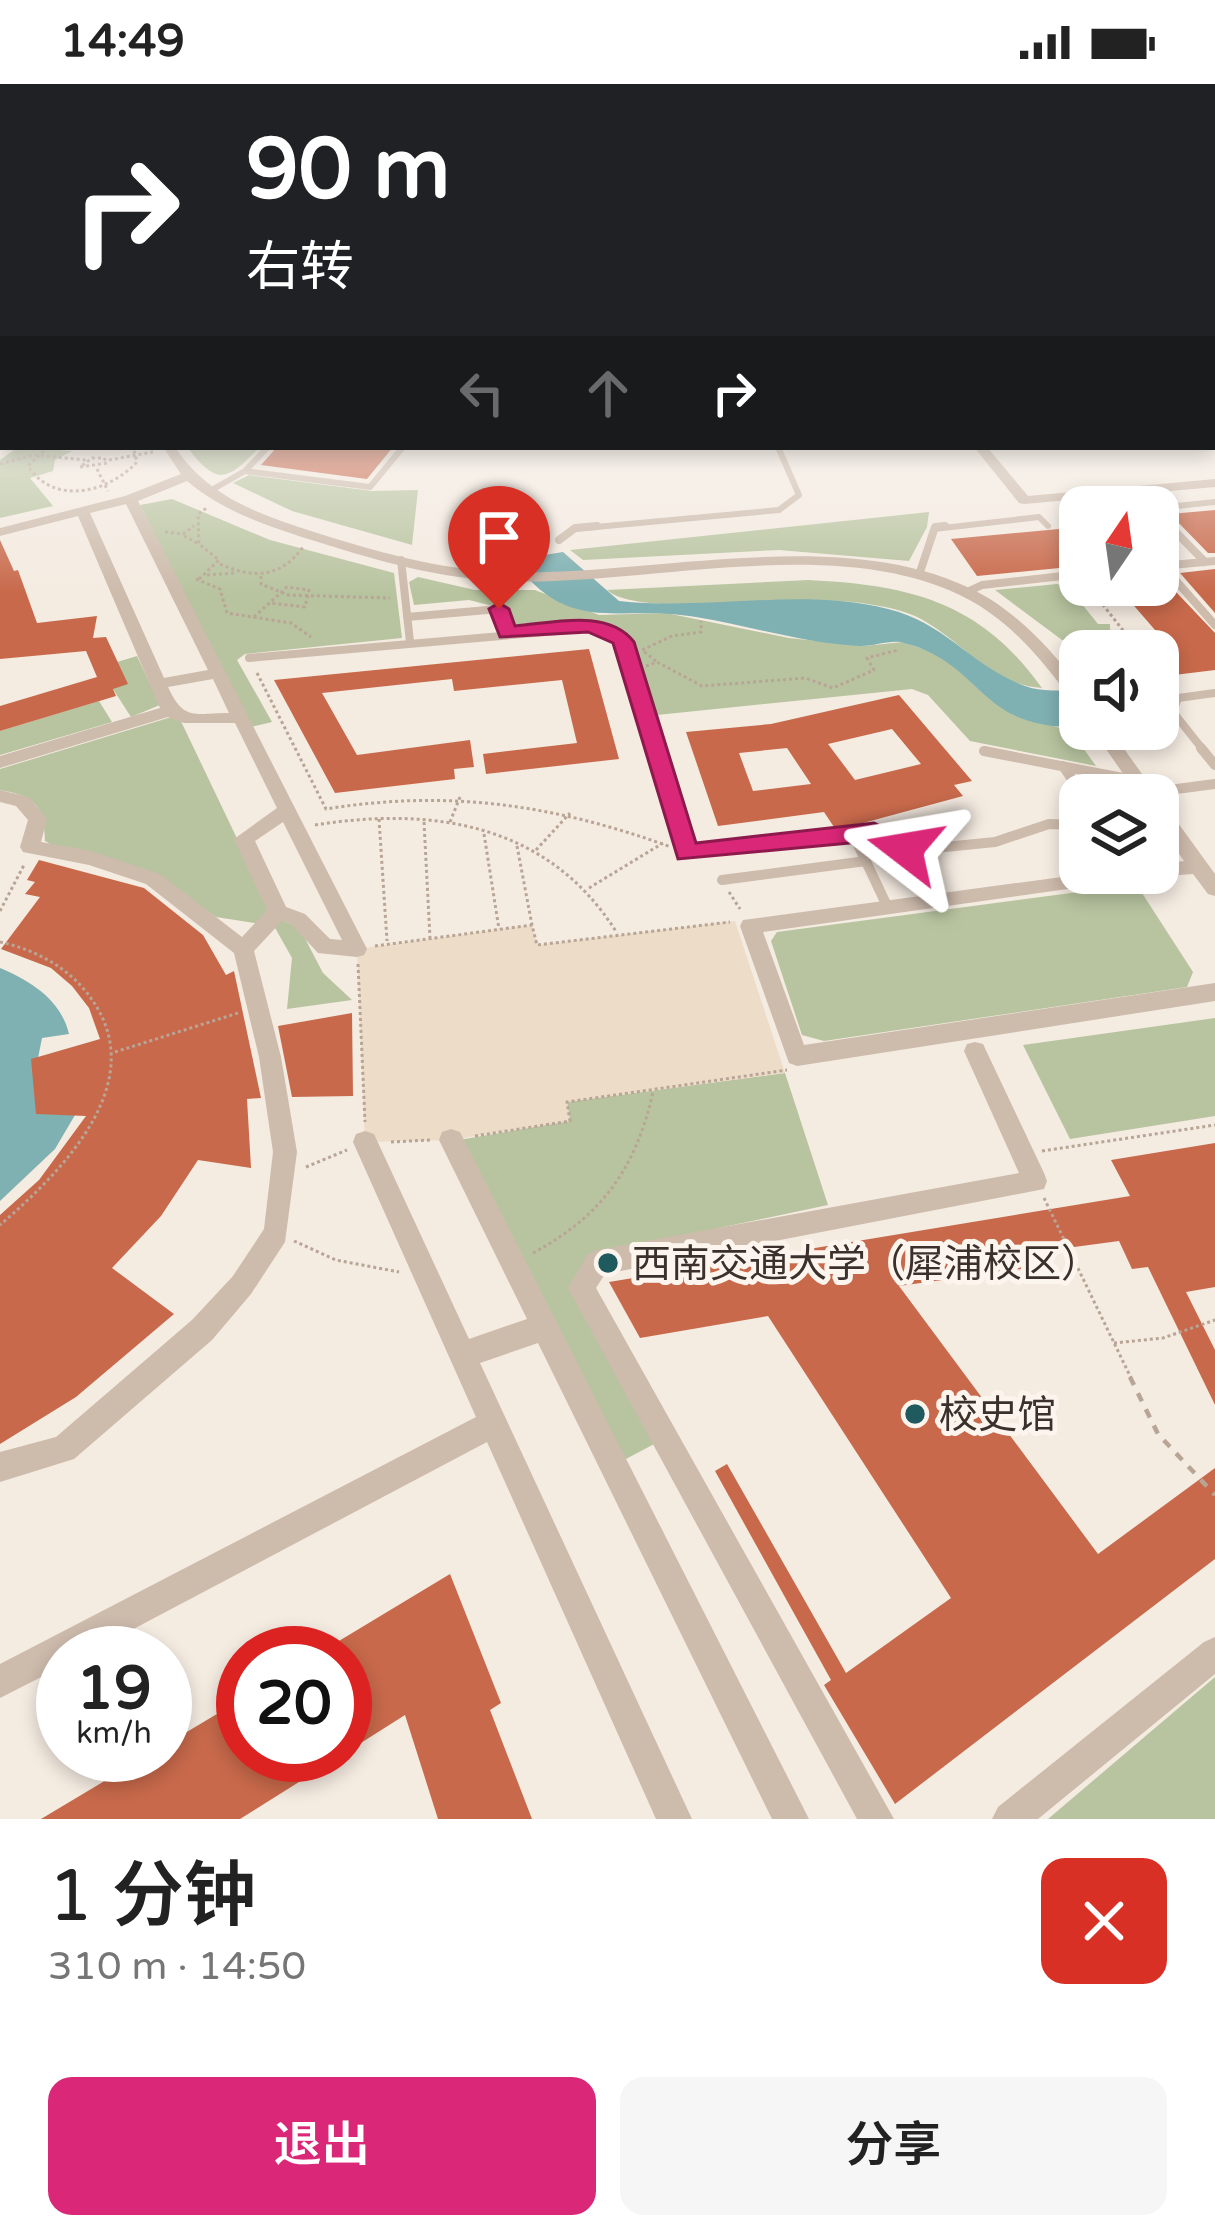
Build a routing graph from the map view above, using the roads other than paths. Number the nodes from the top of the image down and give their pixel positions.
1 (171, 450) edge
2 (265, 450) edge
3 (401, 450) edge
4 (779, 450) edge
5 (982, 450) edge
6 (244, 471) junction
7 (187, 476) junction
8 (1215, 483) edge
9 (214, 496) junction
10 (122, 501) junction
11 (1215, 502) edge
12 (1179, 507) edge
13 (83, 512) junction
14 (1048, 526) dead end
15 (1179, 531) edge
16 (0, 532) edge
17 (560, 540) dead end
18 (401, 560) junction
19 (1210, 561) edge
20 (1179, 564) edge
21 (919, 575) junction
22 (1059, 576) edge
23 (1179, 586) edge
24 (967, 592) junction
25 (407, 617) junction
26 (1215, 625) edge
27 (507, 633) junction
28 (410, 642) junction
29 (249, 658) road end
30 (1059, 672) edge
31 (218, 673) junction
32 (158, 684) junction
33 (1215, 693) edge
34 (170, 711) junction
35 (241, 718) junction
36 (984, 751) dead end
37 (0, 762) edge
38 (1215, 765) edge
39 (1063, 766) junction
40 (1069, 774) edge
41 (1086, 774) edge
42 (1215, 784) edge
43 (1179, 790) edge
44 (0, 796) edge
45 (292, 820) junction
46 (1059, 824) edge
47 (853, 834) junction
48 (1179, 840) edge
49 (905, 849) junction
50 (866, 861) junction
51 (1198, 866) junction
52 (1179, 868) edge
53 (722, 880) road end
54 (1059, 884) edge
55 (1215, 889) edge
56 (927, 902) junction
57 (888, 908) junction
58 (278, 912) junction
59 (242, 950) junction
60 (1215, 992) edge
61 (975, 1051) dead end
62 (451, 1140) road end
63 (365, 1142) road end
64 (545, 1327) junction
65 (462, 1355) junction
66 (493, 1423) junction
67 (0, 1467) edge
68 (1215, 1653) edge
69 (0, 1682) edge
70 (674, 1819) edge
71 (791, 1819) edge
72 (876, 1819) edge
73 (1010, 1819) edge

1 - 7 street
2 - 6 lane
3 - 6 lane
4 - 17 lane
5 - 8 street
6 - 9 lane
7 - 9 street
7 - 10 street
9 - 18 street
10 - 13 street
10 - 31 street
11 - 12 lane
13 - 16 street
13 - 32 street
14 - 21 lane
15 - 19 lane
18 - 21 street
18 - 25 lane
19 - 20 lane
21 - 24 street
22 - 24 lane
23 - 26 lane
24 - 30 street
25 - 27 lane
25 - 28 lane
27 - 28 lane
27 - 47 lane
28 - 29 lane
31 - 32 street
31 - 35 street
32 - 34 street
33 - 38 lane
34 - 35 street
34 - 37 street
35 - 45 street
36 - 39 lane
39 - 40 lane
39 - 41 lane
42 - 43 lane
44 - 59 street
45 - 58 street
45 - 58 street
46 - 49 lane
47 - 49 lane
47 - 50 lane
48 - 51 street
49 - 56 lane
50 - 53 lane
50 - 57 lane
51 - 52 street
51 - 55 street
54 - 56 street
56 - 57 street
57 - 60 street
58 - 59 street
59 - 67 street
61 - 72 street
62 - 64 street
63 - 65 street
64 - 65 street
64 - 71 street
65 - 66 street
66 - 69 street
66 - 70 street
68 - 73 street

